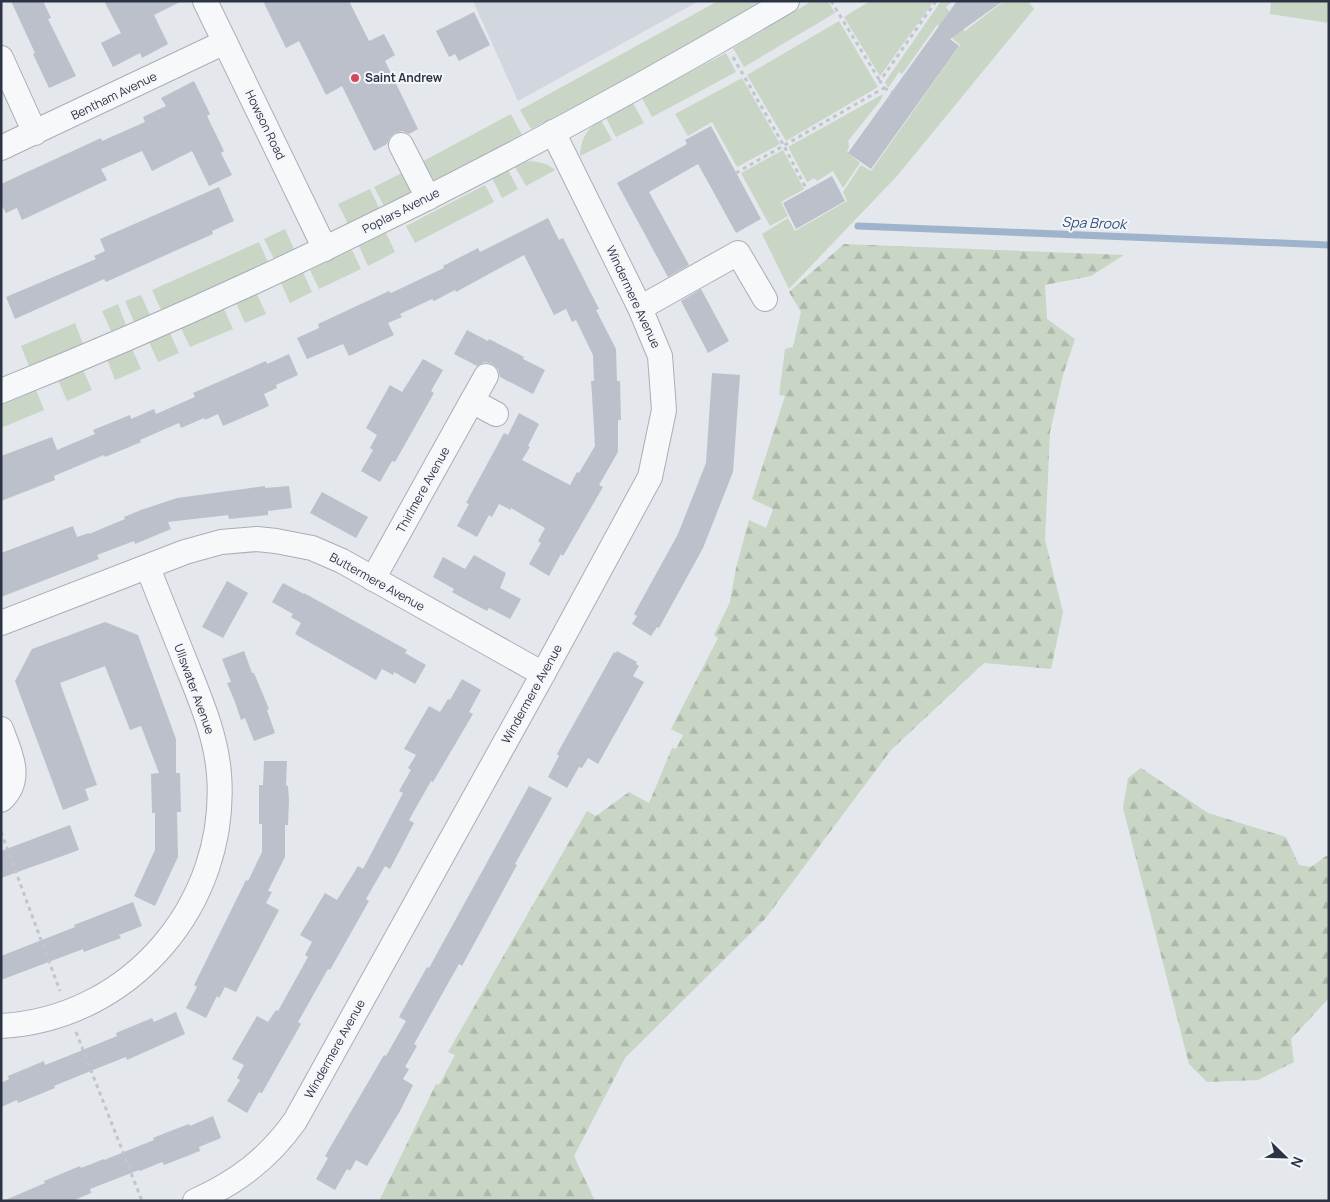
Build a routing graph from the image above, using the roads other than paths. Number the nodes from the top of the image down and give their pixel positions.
1 (205, 1) edge
2 (787, 1) edge
3 (225, 42) junction
4 (1, 58) edge
5 (552, 132) junction
6 (35, 133) junction
7 (401, 145) dead end
8 (1, 148) edge
9 (428, 198) junction
10 (325, 249) junction
11 (765, 299) dead end
12 (640, 308) junction
13 (486, 376) dead end
14 (1, 391) edge
15 (472, 401) junction
16 (496, 414) dead end
17 (148, 568) junction
18 (373, 578) junction
19 (1, 624) edge
20 (543, 674) junction
21 (1, 730) edge
22 (1, 800) edge
23 (1, 1026) edge
24 (195, 1201) edge

1 - 3 street, Howson Road
2 - 5 street, Poplars Avenue
3 - 6 street, Bentham Avenue
3 - 10 street, Howson Road
4 - 6 street
5 - 9 street, Poplars Avenue
5 - 12 street, Windermere Avenue
6 - 8 street, Bentham Avenue
7 - 9 street
9 - 10 street, Poplars Avenue
10 - 14 street, Poplars Avenue
11 - 12 street
12 - 20 street, Windermere Avenue
13 - 15 street, Thirlmere Avenue
15 - 16 street
15 - 18 street, Thirlmere Avenue
17 - 18 street, Buttermere Avenue
17 - 19 street, Buttermere Avenue
17 - 23 street, Ullswater Avenue
18 - 20 street, Buttermere Avenue
20 - 24 street, Windermere Avenue
21 - 22 street

